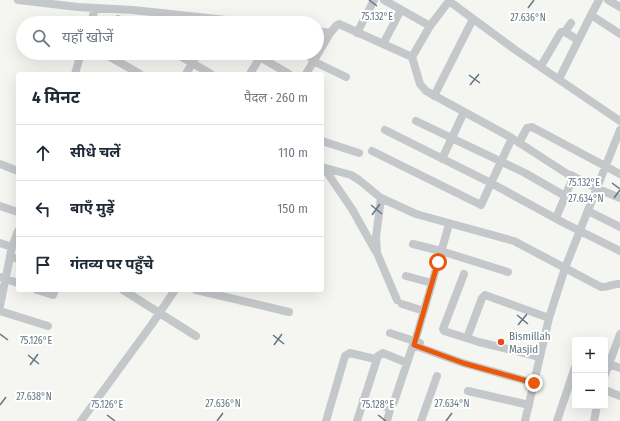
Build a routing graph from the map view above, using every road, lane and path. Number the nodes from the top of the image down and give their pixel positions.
1 (18, 0) edge
2 (374, 0) edge
3 (384, 0) edge
4 (599, 0) edge
5 (608, 0) edge
6 (448, 1) edge
7 (620, 7) edge
8 (95, 8) junction
9 (402, 10) junction
10 (591, 15) junction
11 (92, 16) edge
12 (179, 16) edge
13 (473, 19) junction
14 (571, 23) dead end
15 (430, 26) junction
16 (324, 32) edge
17 (565, 32) junction
18 (330, 33) junction
19 (357, 33) junction
20 (620, 34) edge
21 (578, 40) junction
22 (324, 43) edge
23 (383, 44) junction
24 (412, 57) junction
25 (79, 60) edge
26 (117, 60) edge
27 (187, 60) edge
28 (194, 60) edge
29 (255, 60) edge
30 (265, 60) edge
31 (313, 61) joint
32 (192, 63) junction
33 (541, 66) junction
34 (75, 72) edge
35 (137, 72) edge
36 (187, 72) edge
37 (208, 72) edge
38 (251, 72) edge
39 (286, 72) edge
40 (307, 72) edge
41 (346, 77) dead end
42 (559, 79) junction
43 (434, 96) junction
44 (464, 112) junction
45 (416, 121) dead end
46 (620, 121) edge
47 (385, 130) dead end
48 (620, 130) edge
49 (451, 138) junction
50 (515, 141) junction
51 (324, 142) edge
52 (372, 152) dead end
53 (359, 153) dead end
54 (442, 159) junction
55 (501, 161) junction
56 (0, 164) edge
57 (605, 166) junction
58 (324, 167) edge
59 (324, 168) edge
60 (16, 170) edge
61 (620, 174) edge
62 (571, 175) junction
63 (491, 183) junction
64 (596, 188) junction
65 (565, 196) junction
66 (381, 198) junction
67 (620, 198) edge
68 (0, 206) edge
69 (16, 211) edge
70 (588, 211) junction
71 (556, 218) junction
72 (620, 227) edge
73 (448, 228) dead end
74 (580, 232) junction
75 (16, 240) edge
76 (0, 243) edge
77 (413, 244) dead end
78 (441, 251) junction
79 (620, 251) edge
80 (376, 253) junction
81 (13, 254) edge
82 (565, 268) junction
83 (508, 272) dead end
84 (464, 274) dead end
85 (406, 276) dead end
86 (3, 278) edge
87 (16, 282) edge
88 (432, 283) junction
89 (620, 284) edge
90 (42, 292) edge
91 (54, 292) edge
92 (126, 292) edge
93 (174, 292) edge
94 (204, 292) edge
95 (0, 306) edge
96 (0, 311) edge
97 (424, 311) junction
98 (289, 312) dead end
99 (159, 313) junction
100 (549, 318) junction
101 (48, 326) dead end
102 (390, 333) dead end
103 (196, 336) dead end
104 (467, 338) junction
105 (619, 338) edge
106 (415, 344) junction
107 (424, 345) dead end
108 (540, 357) junction
109 (375, 359) junction
110 (407, 363) junction
111 (609, 364) junction
112 (620, 368) edge
113 (573, 373) edge
114 (606, 373) edge
115 (437, 376) dead end
116 (534, 383) junction
117 (468, 391) dead end
118 (608, 391) edge
119 (620, 396) edge
120 (363, 400) junction
121 (529, 405) junction
122 (392, 406) junction
123 (596, 409) edge
124 (81, 421) edge
125 (326, 421) edge
126 (357, 421) edge
127 (387, 421) edge
128 (420, 421) edge
129 (525, 421) edge
130 (557, 421) edge
131 (594, 421) edge

1 - 8 street
2 - 19 street
3 - 9 street
4 - 10 street
5 - 7 street
6 - 13 street
6 - 15 street
8 - 11 street
8 - 12 street
9 - 15 street
9 - 23 street
10 - 20 street
10 - 21 street
13 - 33 street
13 - 43 street
14 - 17 street
15 - 24 street
16 - 18 street
17 - 21 street
17 - 33 street
18 - 19 street
18 - 22 street
19 - 23 street
21 - 42 street
23 - 24 street
24 - 43 street
25 - 34 street
26 - 35 street
27 - 32 street
28 - 32 street
29 - 38 street
30 - 39 street
31 - 40 street
31 - 41 street
32 - 36 street
32 - 37 street
33 - 42 street
42 - 46 street
43 - 44 street
44 - 49 street
44 - 50 street
45 - 49 street
47 - 54 street
48 - 57 street
49 - 54 street
49 - 55 street
50 - 55 street
50 - 57 street
50 - 62 street
51 - 53 street
52 - 63 street
54 - 63 street
55 - 63 street
55 - 65 street
56 - 60 street
57 - 61 street
57 - 64 street
58 - 66 street
59 - 80 street
62 - 64 street
62 - 65 street
63 - 71 street
64 - 67 street
64 - 70 street
65 - 71 street
66 - 80 street
66 - 82 street
68 - 69 street
70 - 72 street
70 - 74 street
71 - 74 street
73 - 78 street
74 - 79 street
74 - 82 street
75 - 81 street
76 - 81 street
77 - 78 street
78 - 83 street
78 - 88 street
80 - 97 street
81 - 86 street
82 - 89 street
82 - 100 street
84 - 104 street
85 - 88 street
86 - 87 street
86 - 95 street
88 - 97 street
90 - 91 street
92 - 99 street
93 - 99 street
94 - 98 street
96 - 101 street
97 - 106 street
99 - 103 street
99 - 124 street
100 - 104 street
100 - 108 street
102 - 106 street
104 - 108 street
105 - 111 street
106 - 107 street
106 - 110 street
106 - 116 street
108 - 116 street
109 - 110 street
109 - 120 street
109 - 125 street
110 - 122 street
111 - 112 street
111 - 114 street
113 - 130 street
115 - 128 street
116 - 121 street
117 - 121 street
118 - 119 street
120 - 122 street
120 - 126 street
121 - 129 street
122 - 127 street
123 - 131 street

